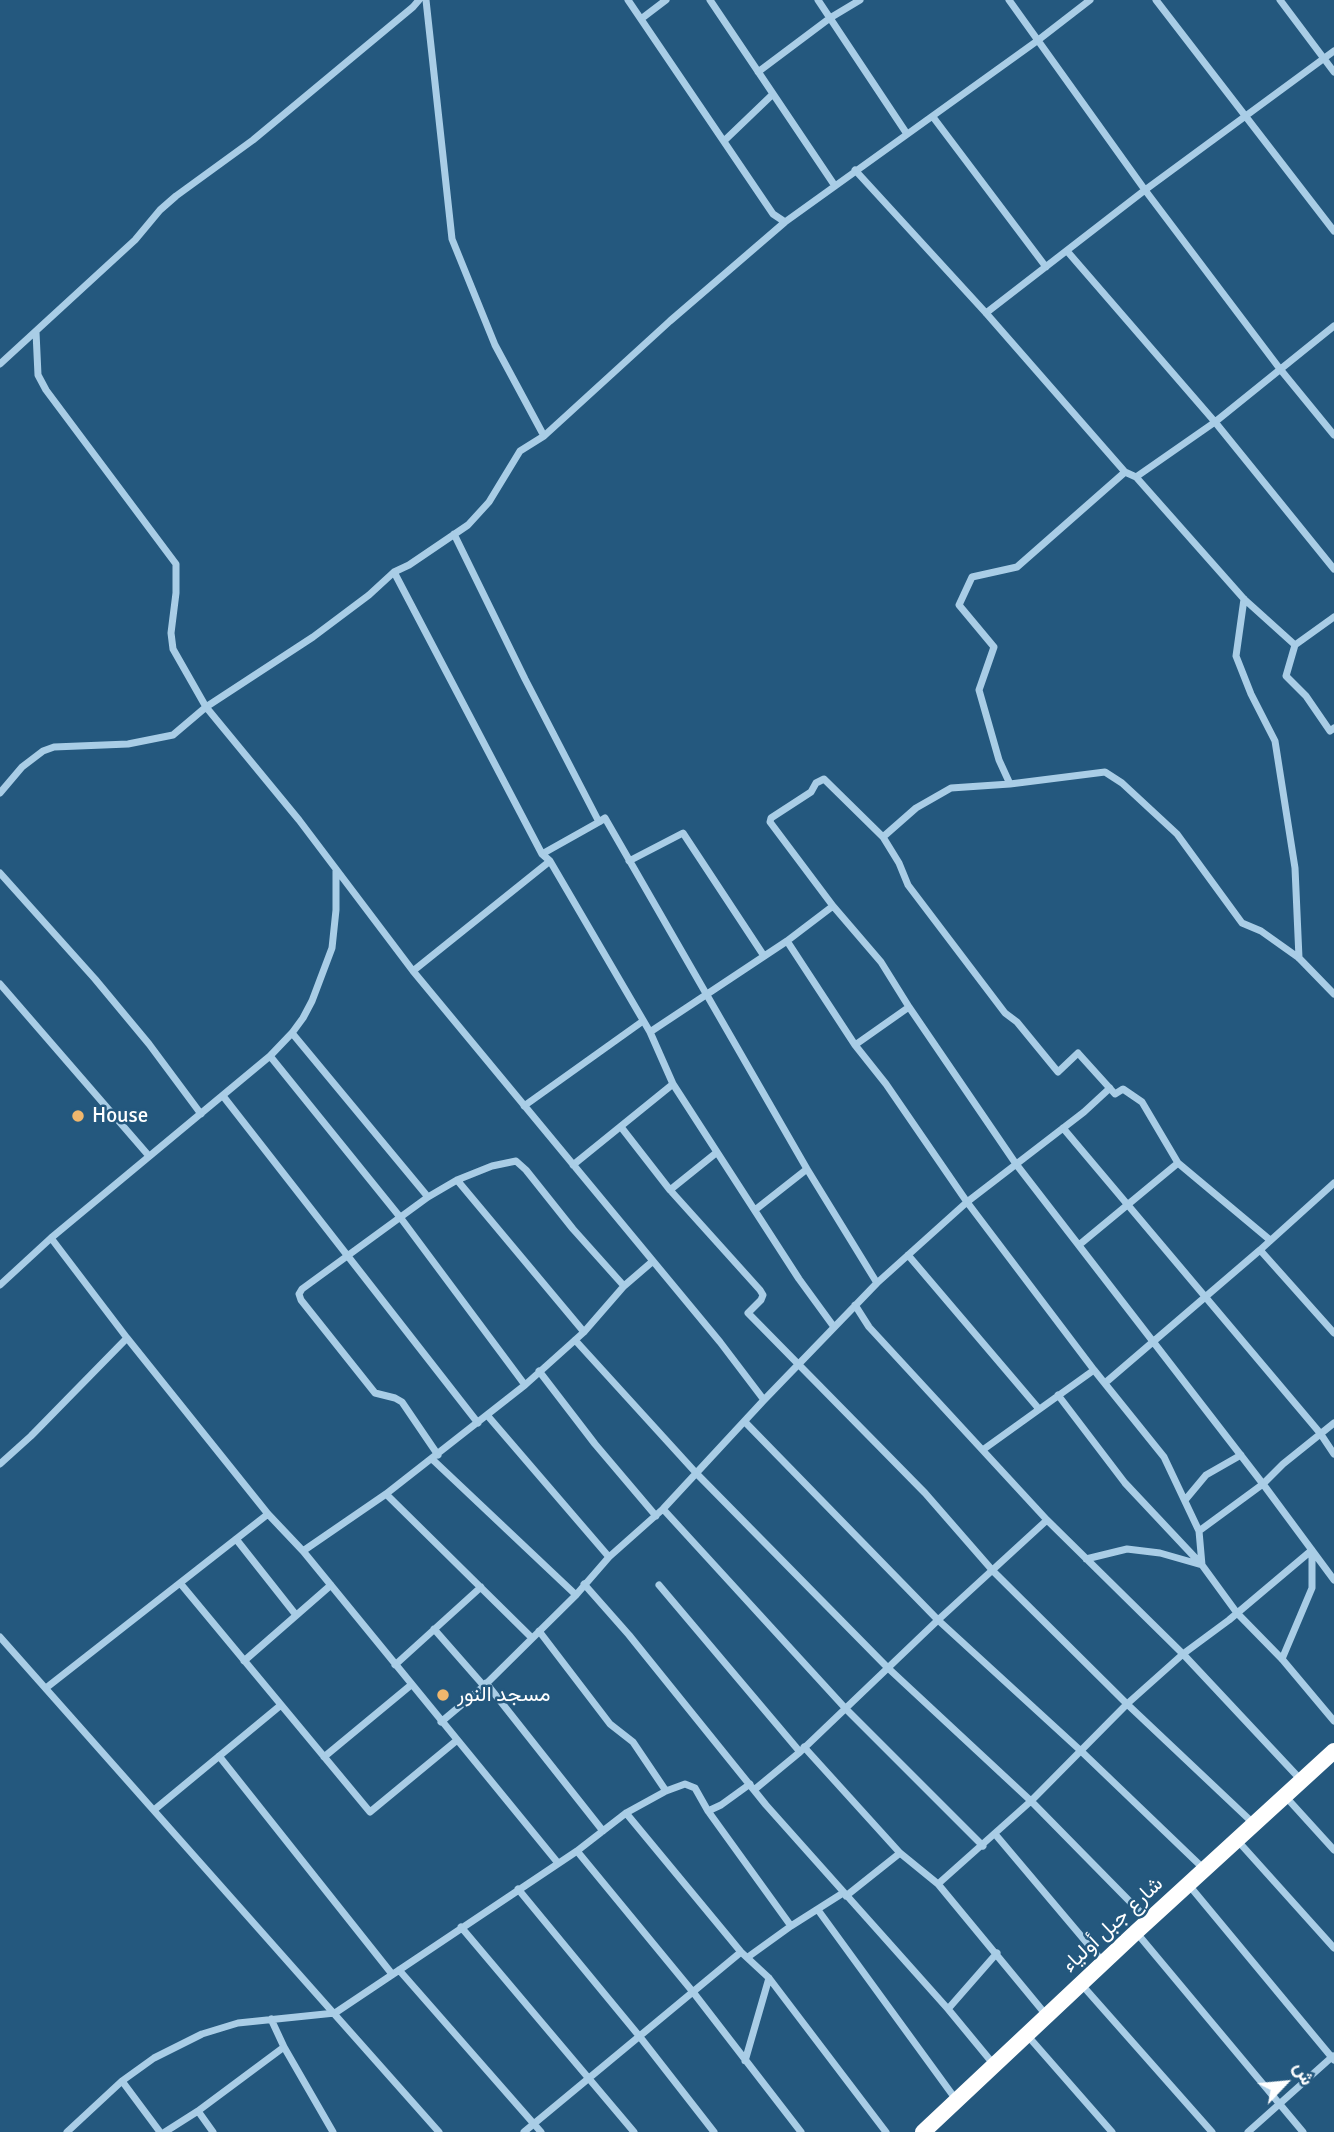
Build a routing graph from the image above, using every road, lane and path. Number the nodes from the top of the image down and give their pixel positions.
1 (419, 0) edge
2 (426, 0) edge
3 (628, 0) edge
4 (666, 0) edge
5 (710, 0) edge
6 (818, 0) edge
7 (860, 0) edge
8 (1009, 0) edge
9 (1090, 0) edge
10 (1156, 0) edge
11 (1280, 0) edge
12 (830, 18) junction
13 (641, 19) junction
14 (1037, 41) junction
15 (1334, 51) edge
16 (1323, 58) junction
17 (758, 72) junction
18 (1334, 72) edge
19 (773, 94) junction
20 (1247, 116) junction
21 (933, 117) junction
22 (907, 134) junction
23 (724, 141) junction
24 (855, 170) junction
25 (835, 186) junction
26 (1145, 190) junction
27 (785, 222) junction
28 (1334, 231) edge
29 (1067, 251) junction
30 (1046, 267) junction
31 (986, 313) junction
32 (1334, 326) edge
33 (36, 332) junction
34 (0, 364) edge
35 (1280, 369) junction
36 (1215, 422) junction
37 (1334, 435) edge
38 (544, 436) junction
39 (1125, 472) junction
40 (1136, 477) junction
41 (454, 534) junction
42 (1334, 569) edge
43 (394, 572) junction
44 (1244, 599) junction
45 (1334, 617) edge
46 (1295, 645) junction
47 (206, 708) junction
48 (1334, 728) edge
49 (1010, 784) junction
50 (0, 793) edge
51 (599, 822) junction
52 (883, 837) junction
53 (542, 854) junction
54 (550, 861) junction
55 (629, 861) junction
56 (336, 870) junction
57 (0, 873) edge
58 (833, 906) junction
59 (787, 942) junction
60 (764, 956) junction
61 (1299, 958) junction
62 (413, 971) junction
63 (0, 984) edge
64 (707, 994) junction
65 (1334, 994) edge
66 (909, 1007) junction
67 (643, 1021) junction
68 (650, 1032) junction
69 (292, 1033) junction
70 (855, 1045) junction
71 (270, 1056) junction
72 (673, 1084) junction
73 (1110, 1088) junction
74 (223, 1096) junction
75 (524, 1106) junction
76 (201, 1114) junction
77 (621, 1127) junction
78 (1063, 1128) junction
79 (716, 1153) junction
80 (149, 1156) junction
81 (1178, 1163) junction
82 (1016, 1164) junction
83 (573, 1165) junction
84 (807, 1169) junction
85 (457, 1180) junction
86 (1334, 1183) edge
87 (670, 1190) junction
88 (428, 1197) junction
89 (967, 1202) junction
90 (1128, 1206) junction
91 (755, 1210) junction
92 (400, 1217) junction
93 (51, 1238) junction
94 (1270, 1240) junction
95 (1079, 1245) junction
96 (1260, 1250) junction
97 (347, 1255) junction
98 (908, 1255) junction
99 (653, 1261) junction
100 (877, 1283) junction
101 (0, 1285) edge
102 (624, 1286) junction
103 (1205, 1297) junction
104 (855, 1305) junction
105 (834, 1327) junction
106 (584, 1332) junction
107 (1334, 1334) edge
108 (127, 1338) junction
109 (575, 1340) junction
110 (1154, 1342) junction
111 (798, 1364) junction
112 (1094, 1370) junction
113 (539, 1371) junction
114 (1105, 1383) junction
115 (525, 1385) junction
116 (1058, 1395) junction
117 (764, 1400) junction
118 (1039, 1409) junction
119 (487, 1415) junction
120 (745, 1422) junction
121 (478, 1423) junction
122 (1334, 1423) edge
123 (1320, 1433) junction
124 (984, 1449) junction
125 (1334, 1454) edge
126 (1241, 1455) junction
127 (435, 1457) junction
128 (0, 1464) edge
129 (697, 1474) junction
130 (1263, 1484) junction
131 (386, 1494) junction
132 (1186, 1499) junction
133 (663, 1509) junction
134 (268, 1514) junction
135 (656, 1516) junction
136 (1047, 1520) junction
137 (1199, 1531) junction
138 (236, 1539) junction
139 (1312, 1550) junction
140 (303, 1551) junction
141 (609, 1558) junction
142 (1086, 1559) junction
143 (1202, 1565) junction
144 (1325, 1567) junction
145 (1334, 1569) edge
146 (993, 1571) junction
147 (1334, 1580) edge
148 (180, 1583) junction
149 (584, 1584) junction
150 (331, 1585) junction
151 (659, 1585) dead end
152 (481, 1587) junction
153 (576, 1595) junction
154 (1237, 1613) junction
155 (296, 1615) junction
156 (938, 1620) junction
157 (434, 1629) junction
158 (539, 1631) junction
159 (0, 1637) edge
160 (532, 1637) junction
161 (1183, 1654) junction
162 (1282, 1659) junction
163 (244, 1661) junction
164 (395, 1665) junction
165 (888, 1668) junction
166 (411, 1685) junction
167 (485, 1685) junction
168 (46, 1688) junction
169 (1126, 1704) junction
170 (281, 1705) junction
171 (846, 1709) junction
172 (1334, 1721) edge
173 (441, 1722) junction
174 (456, 1741) junction
175 (802, 1750) junction
176 (1081, 1751) junction
177 (1334, 1751) edge
178 (219, 1756) junction
179 (324, 1757) junction
180 (1301, 1781) junction
181 (752, 1787) junction
182 (666, 1791) junction
183 (1285, 1796) junction
184 (1031, 1801) junction
185 (154, 1810) junction
186 (708, 1811) junction
187 (626, 1813) junction
188 (1254, 1824) junction
189 (603, 1831) junction
190 (995, 1834) junction
191 (1237, 1840) junction
192 (983, 1846) junction
193 (1334, 1850) edge
194 (576, 1851) junction
195 (900, 1853) junction
196 (558, 1863) junction
197 (1205, 1870) junction
198 (938, 1884) junction
199 (1188, 1884) junction
200 (518, 1889) junction
201 (845, 1894) junction
202 (818, 1910) junction
203 (791, 1926) junction
204 (1142, 1926) junction
205 (461, 1927) junction
206 (1334, 1948) edge
207 (741, 1952) junction
208 (997, 1953) junction
209 (748, 1957) junction
210 (1104, 1963) junction
211 (396, 1972) junction
212 (769, 1978) junction
213 (1081, 1984) junction
214 (693, 1992) junction
215 (948, 2009) junction
216 (335, 2013) junction
217 (1047, 2016) junction
218 (271, 2018) junction
219 (1027, 2035) junction
220 (640, 2037) junction
221 (284, 2047) junction
222 (1333, 2058) edge
223 (745, 2061) junction
224 (995, 2067) junction
225 (591, 2078) junction
226 (122, 2081) junction
227 (958, 2101) junction
228 (1281, 2105) junction
229 (198, 2111) junction
230 (534, 2124) junction
231 (330, 2131) edge
232 (67, 2132) edge
233 (163, 2132) edge
234 (213, 2132) edge
235 (439, 2132) edge
236 (524, 2132) edge
237 (541, 2132) edge
238 (634, 2132) edge
239 (714, 2132) edge
240 (801, 2132) edge
241 (886, 2132) edge
242 (923, 2132) edge
243 (1112, 2132) edge
244 (1212, 2132) edge
245 (1248, 2132) edge
246 (1303, 2132) edge

1 - 33 street
2 - 38 street
3 - 13 street
4 - 13 street
5 - 17 street
6 - 12 street
7 - 12 street
8 - 14 street
9 - 14 street
10 - 20 street
11 - 16 street
12 - 17 street
12 - 22 street
13 - 23 street
14 - 21 street
14 - 26 street
15 - 16 street
16 - 18 street
16 - 20 street
17 - 19 street
19 - 23 street
19 - 25 street
20 - 26 street
20 - 28 street
21 - 22 street
21 - 30 street
22 - 24 street
23 - 27 street
24 - 25 street
24 - 31 street
25 - 27 street
26 - 29 street
26 - 35 street
27 - 38 street
29 - 30 street
29 - 36 street
30 - 31 street
31 - 39 street
32 - 35 street
33 - 34 street
33 - 47 street
35 - 36 street
35 - 37 street
36 - 40 street
36 - 42 street
38 - 41 street
39 - 40 street
39 - 49 street
40 - 44 street
41 - 43 street
41 - 51 street
43 - 47 street
43 - 53 street
44 - 46 street
44 - 61 street
45 - 46 street
46 - 48 street
47 - 50 street
47 - 56 street
49 - 52 street
49 - 61 street
51 - 53 street
51 - 55 street
52 - 58 street
52 - 73 street
53 - 54 street
54 - 62 street
54 - 67 street
55 - 60 street
55 - 64 street
56 - 62 street
56 - 69 street
57 - 76 street
58 - 59 street
58 - 66 street
59 - 60 street
59 - 70 street
60 - 64 street
61 - 65 street
62 - 75 street
63 - 80 street
64 - 68 street
64 - 84 street
66 - 70 street
66 - 82 street
67 - 68 street
67 - 75 street
68 - 72 street
69 - 71 street
69 - 88 street
70 - 89 street
71 - 74 street
71 - 92 street
72 - 77 street
72 - 79 street
73 - 78 street
73 - 81 street
74 - 76 street
74 - 97 street
75 - 83 street
76 - 80 street
77 - 83 street
77 - 87 street
78 - 82 street
78 - 90 street
79 - 87 street
79 - 91 street
80 - 93 street
81 - 90 street
81 - 94 street
82 - 89 street
82 - 95 street
83 - 99 street
84 - 91 street
84 - 100 street
85 - 88 street
85 - 102 street
85 - 106 street
86 - 94 street
87 - 111 street
88 - 92 street
89 - 98 street
89 - 112 street
90 - 95 street
90 - 103 street
91 - 105 street
92 - 97 street
92 - 115 street
93 - 101 street
93 - 108 street
94 - 96 street
95 - 110 street
96 - 103 street
96 - 107 street
97 - 121 street
97 - 127 street
98 - 100 street
98 - 118 street
99 - 102 street
99 - 117 street
100 - 104 street
102 - 106 street
103 - 110 street
103 - 123 street
104 - 105 street
104 - 124 street
105 - 111 street
106 - 109 street
108 - 128 street
108 - 134 street
109 - 113 street
109 - 129 street
110 - 114 street
110 - 126 street
111 - 117 street
111 - 146 street
112 - 114 street
112 - 116 street
113 - 115 street
113 - 135 street
114 - 132 street
115 - 119 street
116 - 118 street
116 - 143 street
117 - 120 street
118 - 124 street
119 - 121 street
119 - 141 street
120 - 129 street
120 - 156 street
121 - 127 street
122 - 123 street
123 - 125 street
123 - 130 street
124 - 136 street
126 - 130 street
126 - 132 street
127 - 131 street
127 - 153 street
129 - 133 street
129 - 165 street
130 - 137 street
130 - 139 street
131 - 140 street
131 - 152 street
132 - 137 street
133 - 135 street
133 - 171 street
134 - 138 street
134 - 140 street
135 - 141 street
136 - 142 street
136 - 146 street
137 - 143 street
138 - 148 street
138 - 155 street
139 - 144 street
139 - 154 street
139 - 162 street
140 - 150 street
141 - 149 street
142 - 143 street
142 - 161 street
143 - 154 street
144 - 145 street
144 - 147 street
146 - 156 street
146 - 169 street
148 - 163 street
148 - 168 street
149 - 153 street
149 - 181 street
150 - 155 street
150 - 164 street
151 - 175 street
152 - 157 street
152 - 160 street
153 - 158 street
154 - 161 street
154 - 162 street
155 - 163 street
156 - 165 street
156 - 176 street
157 - 164 street
157 - 167 street
158 - 160 street
158 - 182 street
159 - 168 street
160 - 167 street
161 - 169 street
161 - 180 street
162 - 172 street
163 - 170 street
164 - 166 street
165 - 171 street
165 - 184 street
166 - 173 street
166 - 179 street
167 - 173 street
167 - 189 street
168 - 185 street
169 - 176 street
169 - 188 street
170 - 178 street
170 - 179 street
171 - 175 street
171 - 192 street
173 - 174 street
174 - 179 street
174 - 196 street
175 - 181 street
175 - 195 street
176 - 184 street
176 - 197 street
177 - 180 highway, شارع جبل أولياء
178 - 185 street
178 - 211 street
180 - 183 highway, شارع جبل أولياء
181 - 186 street
181 - 201 street
182 - 186 street
182 - 187 street
183 - 188 highway, شارع جبل أولياء
183 - 193 street
184 - 190 street
184 - 204 street
185 - 216 street
186 - 203 street
187 - 189 street
187 - 207 street
188 - 191 highway, شارع جبل أولياء
189 - 194 street
190 - 192 street
190 - 210 street
191 - 197 highway, شارع جبل أولياء
191 - 206 street
192 - 198 street
194 - 196 street
194 - 214 street
195 - 198 street
195 - 201 street
196 - 200 street
197 - 199 highway, شارع جبل أولياء
198 - 208 street
199 - 204 highway, شارع جبل أولياء
199 - 222 street
200 - 205 street
200 - 220 street
201 - 202 street
201 - 215 street
202 - 203 street
202 - 227 street
203 - 209 street
204 - 210 highway, شارع جبل أولياء
204 - 228 street
205 - 211 street
205 - 225 street
207 - 209 street
207 - 214 street
208 - 215 street
208 - 217 street
209 - 212 street
210 - 213 highway, شارع جبل أولياء
211 - 216 street
211 - 230 street
212 - 223 street
212 - 241 street
213 - 217 highway, شارع جبل أولياء
213 - 244 street
214 - 220 street
214 - 223 street
215 - 224 street
216 - 218 street
216 - 235 street
217 - 219 highway, شارع جبل أولياء
218 - 221 street
218 - 226 street
219 - 224 highway, شارع جبل أولياء
219 - 243 street
220 - 225 street
220 - 239 street
221 - 229 street
221 - 231 street
222 - 228 street
223 - 240 street
224 - 227 highway, شارع جبل أولياء
225 - 230 street
225 - 238 street
226 - 232 street
226 - 233 street
227 - 242 highway, شارع جبل أولياء
228 - 245 street
228 - 246 street
229 - 233 street
229 - 234 street
230 - 236 street
230 - 237 street

